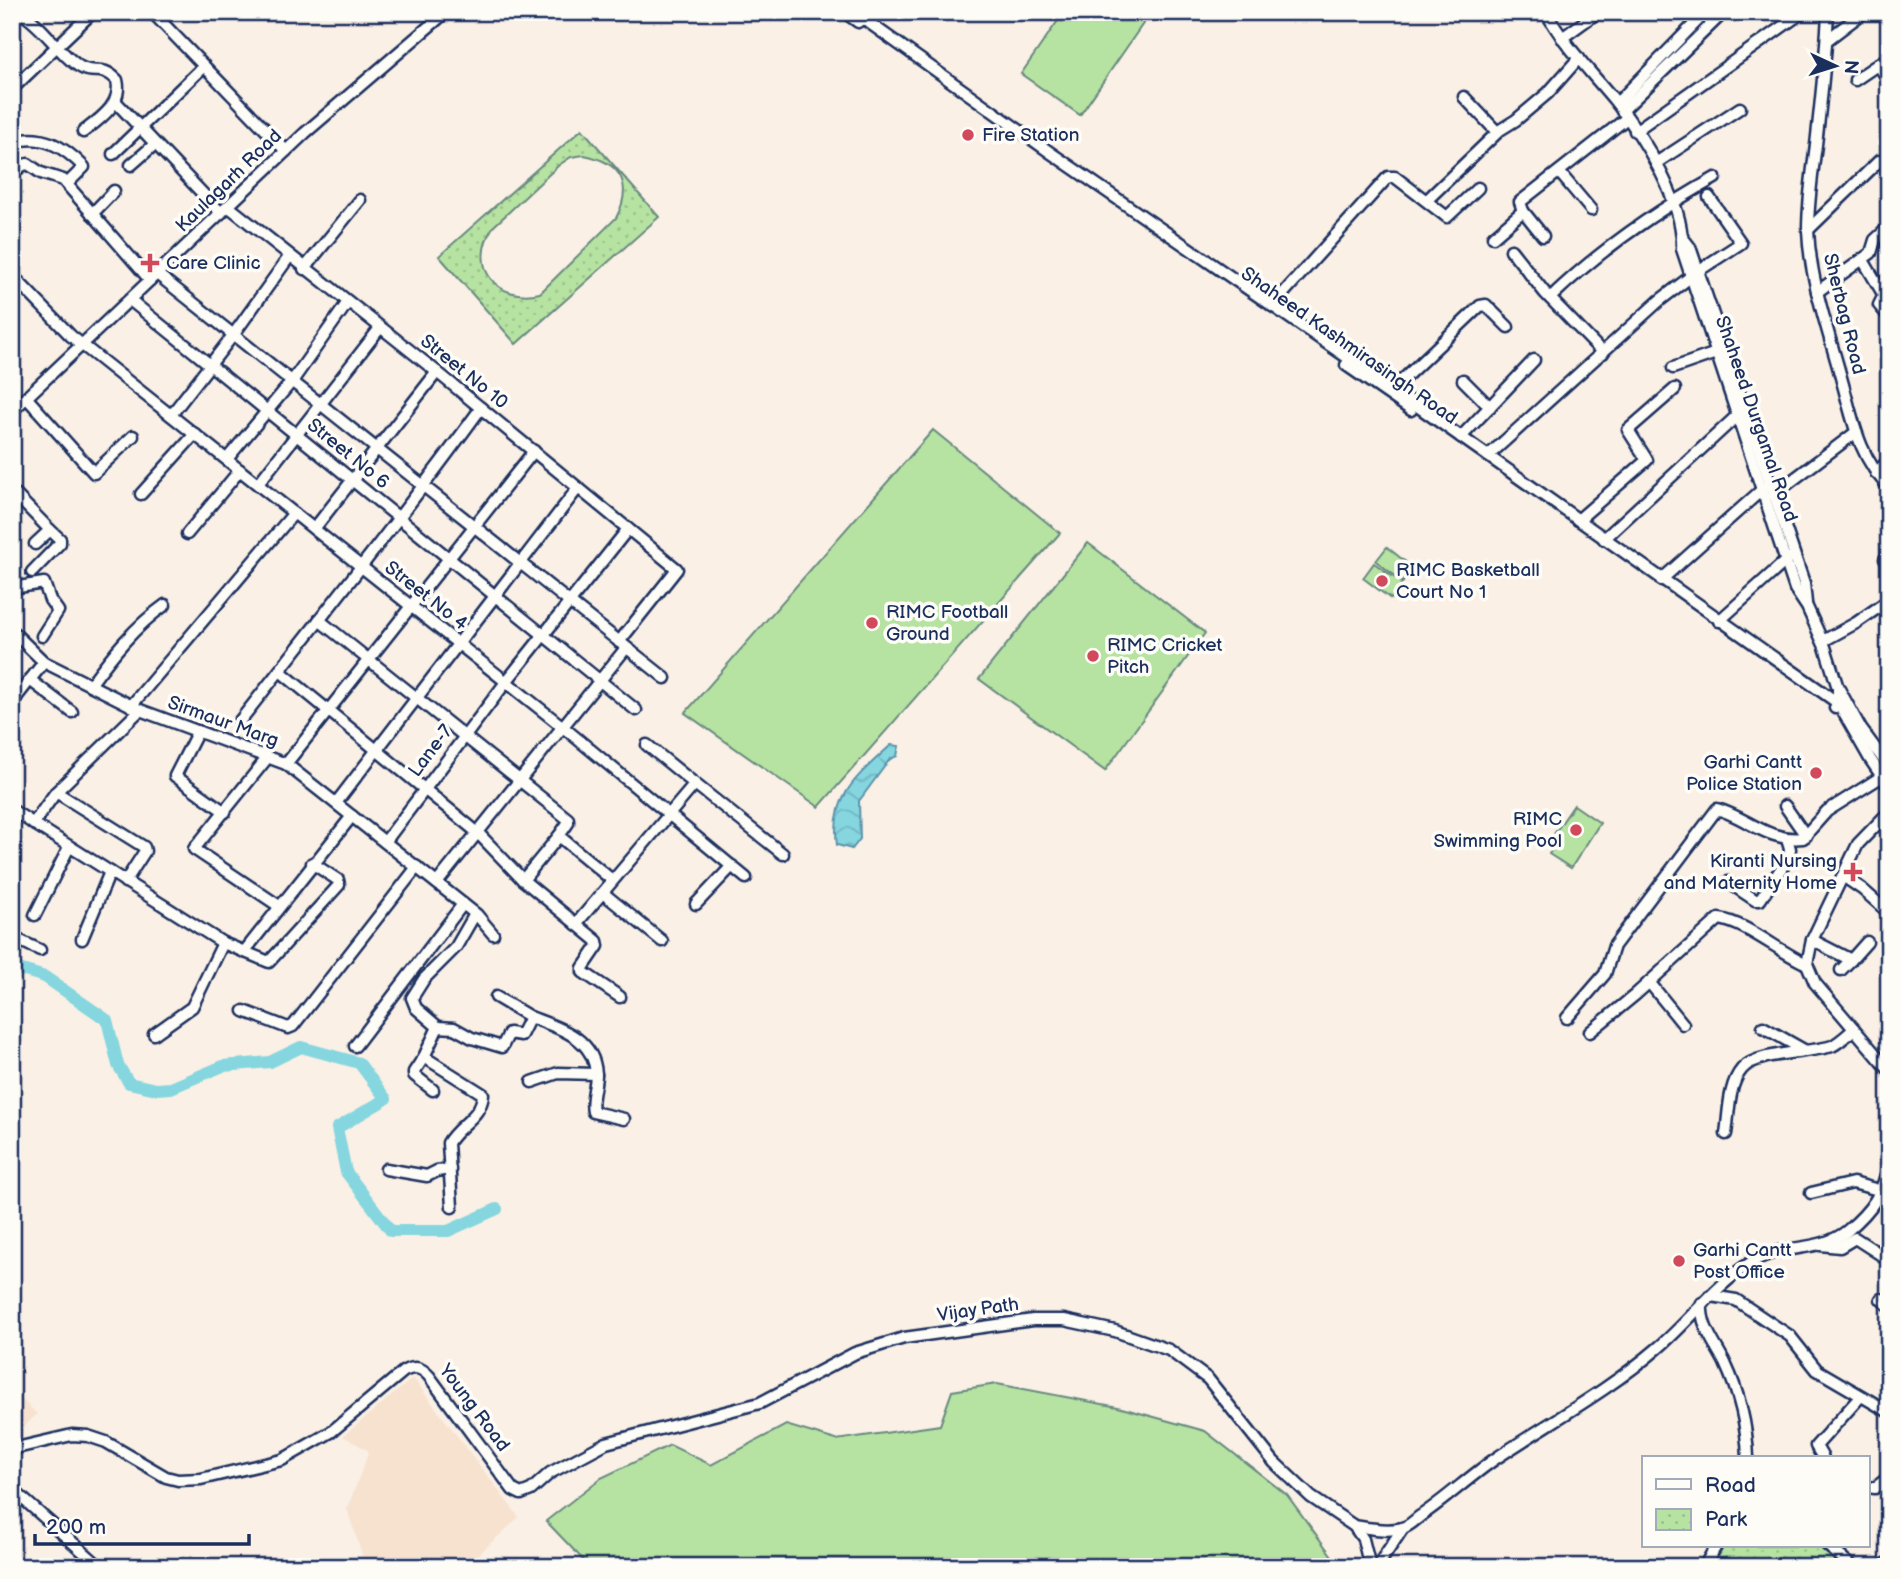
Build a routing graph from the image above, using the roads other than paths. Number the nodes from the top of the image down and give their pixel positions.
1 (93, 12) edge
2 (152, 12) edge
3 (446, 12) edge
4 (844, 12) edge
5 (854, 12) edge
6 (1546, 12) edge
7 (1598, 12) edge
8 (1706, 12) edge
9 (1724, 12) edge
10 (1802, 12) edge
11 (1828, 12) edge
12 (1864, 12) edge
13 (21, 13) edge
14 (12, 17) edge
15 (1562, 38) junction
16 (1827, 40) junction
17 (57, 47) junction
18 (1889, 57) edge
19 (1579, 58) junction
20 (1878, 64) junction
21 (204, 66) junction
22 (1855, 80) dead end
23 (1889, 81) edge
24 (12, 89) edge
25 (1464, 97) dead end
26 (115, 101) junction
27 (1740, 108) dead end
28 (1622, 111) junction
29 (140, 129) junction
30 (1635, 131) junction
31 (83, 132) dead end
32 (1497, 132) junction
33 (12, 142) edge
34 (155, 144) junction
35 (286, 151) junction
36 (113, 153) dead end
37 (1879, 161) dead end
38 (1656, 163) junction
39 (131, 165) dead end
40 (1559, 172) junction
41 (12, 174) edge
42 (1715, 177) dead end
43 (67, 184) junction
44 (1478, 188) dead end
45 (114, 191) dead end
46 (1709, 197) dead end
47 (360, 200) dead end
48 (1427, 200) junction
49 (1674, 201) junction
50 (224, 209) junction
51 (1591, 210) dead end
52 (1523, 211) junction
53 (92, 214) junction
54 (1889, 227) edge
55 (1808, 230) junction
56 (1544, 236) dead end
57 (1493, 237) dead end
58 (1511, 250) dead end
59 (289, 257) junction
60 (1863, 260) junction
61 (304, 269) junction
62 (1694, 274) junction
63 (12, 275) edge
64 (153, 277) junction
65 (1885, 289) edge
66 (1817, 292) junction
67 (1550, 298) junction
68 (130, 300) junction
69 (348, 302) junction
70 (1272, 306) junction
71 (1889, 317) edge
72 (380, 327) junction
73 (1508, 327) dead end
74 (234, 334) junction
75 (82, 344) junction
76 (1720, 351) junction
77 (1603, 353) junction
78 (1534, 360) dead end
79 (209, 365) junction
80 (1673, 368) dead end
81 (437, 372) junction
82 (293, 380) junction
83 (1463, 380) dead end
84 (1393, 389) junction
85 (1675, 389) dead end
86 (26, 397) junction
87 (323, 404) junction
88 (1490, 407) junction
89 (481, 408) junction
90 (266, 410) junction
91 (12, 411) edge
92 (1741, 412) junction
93 (171, 415) junction
94 (1855, 433) junction
95 (195, 434) junction
96 (297, 435) junction
97 (133, 436) dead end
98 (1461, 437) junction
99 (377, 448) junction
100 (534, 451) junction
101 (1488, 456) junction
102 (227, 459) junction
103 (1889, 460) edge
104 (240, 470) junction
105 (1875, 472) junction
106 (353, 480) junction
107 (258, 484) junction
108 (1766, 486) junction
109 (424, 487) junction
110 (1889, 487) edge
111 (578, 488) junction
112 (12, 491) edge
113 (141, 494) dead end
114 (1773, 495) junction
115 (294, 513) junction
116 (401, 518) junction
117 (1578, 520) junction
118 (474, 527) junction
119 (314, 529) junction
120 (628, 529) junction
121 (50, 530) junction
122 (187, 534) dead end
123 (1604, 539) junction
124 (35, 544) dead end
125 (450, 558) junction
126 (1790, 558) junction
127 (520, 562) junction
128 (360, 566) junction
129 (32, 572) dead end
130 (1661, 580) junction
131 (12, 588) edge
132 (494, 596) junction
133 (1889, 600) edge
134 (570, 603) junction
135 (165, 605) dead end
136 (411, 606) junction
137 (319, 620) junction
138 (1719, 621) junction
139 (12, 631) edge
140 (544, 635) junction
141 (42, 636) dead end
142 (1823, 640) junction
143 (458, 643) junction
144 (623, 645) junction
145 (369, 660) junction
146 (44, 662) junction
147 (279, 671) junction
148 (665, 678) dead end
149 (30, 680) junction
150 (600, 681) junction
151 (506, 682) junction
152 (90, 685) junction
153 (1838, 688) junction
154 (15, 694) edge
155 (416, 698) junction
156 (12, 706) edge
157 (1838, 707) junction
158 (135, 708) junction
159 (636, 710) dead end
160 (328, 711) junction
161 (72, 712) dead end
162 (239, 722) dead end
163 (563, 727) junction
164 (198, 732) junction
165 (465, 736) junction
166 (647, 745) dead end
167 (1889, 746) edge
168 (376, 751) junction
169 (1878, 752) junction
170 (268, 757) junction
171 (286, 764) junction
172 (1889, 767) edge
173 (1881, 777) junction
174 (520, 779) junction
175 (695, 784) junction
176 (1889, 787) edge
177 (425, 789) junction
178 (56, 792) junction
179 (336, 803) junction
180 (1785, 806) dead end
181 (12, 810) edge
182 (225, 812) junction
183 (1889, 812) edge
184 (667, 814) junction
185 (352, 816) junction
186 (33, 824) junction
187 (478, 833) junction
188 (559, 836) junction
189 (1807, 836) junction
190 (1787, 839) junction
191 (385, 842) junction
192 (69, 847) junction
193 (783, 854) dead end
194 (312, 863) junction
195 (732, 866) junction
196 (417, 867) junction
197 (110, 872) junction
198 (1843, 876) junction
199 (746, 878) dead end
200 (523, 880) junction
201 (612, 880) junction
202 (125, 882) junction
203 (1728, 882) dead end
204 (437, 883) junction
205 (603, 892) junction
206 (463, 904) junction
207 (696, 904) dead end
208 (279, 906) junction
209 (1889, 913) edge
210 (35, 915) dead end
211 (476, 915) junction
212 (576, 923) junction
213 (493, 933) dead end
214 (12, 937) edge
215 (82, 939) dead end
216 (1812, 940) junction
217 (663, 941) dead end
218 (1867, 942) dead end
219 (223, 943) junction
220 (40, 950) dead end
221 (244, 952) junction
222 (1851, 960) junction
223 (1807, 964) junction
224 (1841, 970) dead end
225 (1649, 982) junction
226 (620, 997) dead end
227 (496, 998) dead end
228 (244, 1011) dead end
229 (530, 1017) junction
230 (1567, 1018) dead end
231 (1683, 1024) dead end
232 (438, 1027) junction
233 (1763, 1027) dead end
234 (1854, 1029) junction
235 (1590, 1032) dead end
236 (154, 1034) dead end
237 (355, 1046) dead end
238 (1804, 1049) junction
239 (424, 1057) junction
240 (1889, 1070) edge
241 (596, 1074) junction
242 (532, 1082) dead end
243 (433, 1090) dead end
244 (624, 1119) dead end
245 (1726, 1134) dead end
246 (1889, 1160) edge
247 (386, 1169) dead end
248 (450, 1169) junction
249 (1882, 1191) junction
250 (1811, 1193) dead end
251 (452, 1207) dead end
252 (1816, 1245) junction
253 (1889, 1260) edge
254 (1707, 1299) junction
255 (1860, 1397) junction
256 (1889, 1412) edge
257 (12, 1449) edge
258 (1748, 1456) edge
259 (1822, 1456) edge
260 (1889, 1477) edge
261 (1870, 1487) edge
262 (12, 1489) edge
263 (521, 1494) joint
264 (1354, 1526) junction
265 (1403, 1528) junction
266 (1715, 1548) edge
267 (1830, 1548) edge
268 (1889, 1562) edge
269 (97, 1564) dead end
270 (1370, 1567) edge
271 (1377, 1567) edge
272 (1704, 1567) edge
273 (1853, 1567) edge
274 (1880, 1567) edge

1 - 17 street
2 - 21 street
3 - 35 street, Kaulagarh Road
4 - 157 street, Shaheed Kashmirasingh Road
5 - 70 street, Shaheed Kashmirasingh Road
6 - 15 street, Shaheed Durgamal Road
7 - 15 street
8 - 28 street
9 - 28 street
10 - 30 street
11 - 16 street, Sherbag Road
12 - 16 street
13 - 14 street
13 - 17 street
15 - 19 street, Shaheed Durgamal Road
16 - 55 street, Sherbag Road
17 - 24 street
17 - 26 street
18 - 20 street
19 - 28 street, Shaheed Durgamal Road
19 - 32 street
20 - 22 street
20 - 23 street
21 - 29 street
21 - 35 street
25 - 32 street
26 - 29 street, Street No 10
26 - 31 street
27 - 38 street
28 - 30 street, Shaheed Durgamal Road
28 - 40 street
29 - 34 street, Street No 10
29 - 36 street
30 - 38 street, Shaheed Durgamal Road
32 - 48 street
33 - 43 street
34 - 39 street
34 - 50 street, Street No 10
35 - 50 street, Kaulagarh Road
37 - 55 street
38 - 49 street, Shaheed Durgamal Road
40 - 51 street
40 - 52 street
41 - 43 street
42 - 49 street
43 - 53 street
44 - 48 street
45 - 53 street
46 - 62 street
47 - 61 street
48 - 70 street
49 - 62 street, Shaheed Durgamal Road
49 - 67 street
50 - 59 street, Street No 10
50 - 64 street, Kaulagarh Road
52 - 56 street
52 - 57 street
53 - 64 street
54 - 60 street
55 - 66 street, Sherbag Road
58 - 67 street
59 - 61 street, Street No 10
59 - 74 street
60 - 65 street
60 - 66 street
61 - 69 street, Street No 10
62 - 76 street, Shaheed Durgamal Road
62 - 77 street
63 - 75 street, Street No 4
64 - 68 street, Kaulagarh Road
64 - 74 street
65 - 71 street
66 - 94 street, Sherbag Road
67 - 77 street
68 - 75 street, Kaulagarh Road
68 - 79 street, Street No 6
69 - 72 street, Street No 10
69 - 82 street
70 - 84 street, Shaheed Kashmirasingh Road
72 - 81 street, Street No 10
72 - 87 street
73 - 84 street
74 - 79 street
74 - 82 street
75 - 86 street, Kaulagarh Road
75 - 93 street, Street No 4
76 - 80 street
76 - 92 street, Shaheed Durgamal Road
77 - 101 street
78 - 88 street
79 - 90 street, Street No 6
79 - 93 street
81 - 89 street, Street No 10
81 - 99 street
82 - 87 street
82 - 90 street
83 - 88 street
84 - 98 street, Shaheed Kashmirasingh Road
85 - 117 street
86 - 91 street, Kaulagarh Road
86 - 97 street
87 - 96 street
87 - 99 street
88 - 98 street
89 - 100 street, Street No 10
89 - 109 street
90 - 96 street, Street No 6
90 - 102 street
92 - 108 street, Shaheed Durgamal Road
92 - 123 street
93 - 95 street, Street No 4
94 - 105 street, Sherbag Road
94 - 114 street
95 - 102 street, Street No 4
95 - 113 street
96 - 106 street, Street No 6
96 - 107 street
98 - 101 street, Shaheed Kashmirasingh Road
99 - 106 street
99 - 109 street
100 - 111 street, Street No 10
100 - 118 street
101 - 117 street, Shaheed Kashmirasingh Road
102 - 104 street, Street No 4
103 - 105 street
104 - 107 street, Street No 4
104 - 122 street
105 - 110 street, Sherbag Road
106 - 116 street, Street No 6
106 - 119 street
107 - 115 street, Street No 4
108 - 114 street, Shaheed Durgamal Road
108 - 126 street, Shaheed Durgamal Road
108 - 130 street
109 - 116 street
109 - 118 street
111 - 120 street, Street No 10
111 - 127 street
112 - 121 street
114 - 126 street, Shaheed Durgamal Road
115 - 119 street, Street No 4
115 - 158 street
116 - 125 street, Street No 6
116 - 128 street
117 - 123 street, Shaheed Kashmirasingh Road
118 - 125 street
118 - 127 street
119 - 128 street, Street No 4
120 - 134 street, Lane-7
120 - 144 street, Street No 10
121 - 124 street
121 - 129 street
123 - 130 street, Shaheed Kashmirasingh Road
125 - 132 street, Street No 6
125 - 136 street
126 - 138 street
126 - 142 street, Shaheed Durgamal Road
127 - 132 street
127 - 134 street
128 - 136 street, Street No 4
128 - 137 street
130 - 138 street, Shaheed Kashmirasingh Road
131 - 141 street
132 - 140 street, Street No 6
132 - 143 street
133 - 142 street
134 - 140 street, Lane-7
134 - 144 street
135 - 152 street
136 - 143 street, Street No 4
136 - 145 street
137 - 145 street
137 - 147 street
138 - 157 street, Shaheed Kashmirasingh Road
139 - 146 street, Sirmaur Marg
140 - 150 street, Street No 6
140 - 151 street, Lane-7
142 - 153 street, Shaheed Durgamal Road
143 - 151 street, Street No 4
143 - 155 street
144 - 148 street
144 - 150 street
145 - 155 street
145 - 160 street
146 - 149 street
146 - 152 street, Sirmaur Marg
147 - 160 street
147 - 162 street
149 - 154 street
149 - 161 street
150 - 159 street, Street No 6
150 - 163 street
151 - 163 street, Street No 4
151 - 165 street, Lane-7
152 - 158 street, Sirmaur Marg
153 - 157 street, Shaheed Durgamal Road
153 - 169 street
154 - 156 street
155 - 165 street
155 - 168 street
157 - 173 street
158 - 164 street, Sirmaur Marg
158 - 178 street
160 - 168 street
160 - 171 street
163 - 174 street
163 - 184 street, Street No 4
164 - 170 street, Sirmaur Marg
164 - 182 street
165 - 174 street
165 - 177 street, Lane-7
166 - 175 street
167 - 169 street
168 - 177 street
168 - 179 street
169 - 172 street
170 - 171 street, Sirmaur Marg
170 - 182 street
171 - 179 street, Sirmaur Marg
173 - 176 street
173 - 189 street
174 - 187 street
174 - 188 street
175 - 184 street
175 - 193 street
177 - 187 street
177 - 191 street, Lane-7
178 - 186 street
178 - 202 street
179 - 185 street, Sirmaur Marg
180 - 189 street
181 - 186 street
182 - 208 street
183 - 198 street
184 - 195 street, Street No 4
184 - 201 street
185 - 191 street, Sirmaur Marg
185 - 194 street
186 - 192 street
187 - 200 street
187 - 204 street
188 - 200 street
188 - 201 street
189 - 190 street
190 - 203 street
190 - 230 street
191 - 196 street, Sirmaur Marg
192 - 197 street
192 - 210 street
194 - 208 street
194 - 221 street
195 - 199 street, Street No 4
195 - 207 street
196 - 204 street, Sirmaur Marg
196 - 228 street
197 - 202 street
197 - 215 street
198 - 209 street
198 - 216 street
200 - 212 street
201 - 205 street
202 - 219 street
204 - 206 street, Sirmaur Marg
205 - 212 street
205 - 217 street
206 - 211 street, Sirmaur Marg
206 - 237 street
208 - 221 street
211 - 213 street, Sirmaur Marg
211 - 232 street
212 - 226 street
214 - 220 street
216 - 222 street
216 - 223 street
218 - 222 street
219 - 221 street
219 - 236 street
222 - 224 street
223 - 225 street
223 - 234 street
225 - 231 street
225 - 235 street
227 - 229 street
229 - 232 street
229 - 241 street
232 - 239 street
233 - 238 street
234 - 238 street
234 - 240 street
238 - 245 street
239 - 243 street
239 - 248 street
241 - 242 street
241 - 244 street
246 - 249 street
247 - 248 street
248 - 251 street
249 - 250 street
249 - 252 street
252 - 253 street
252 - 254 street
254 - 255 street
254 - 258 street
254 - 265 street
255 - 256 street
255 - 259 street
257 - 263 street, Young Road
260 - 261 street
262 - 269 street
263 - 264 street, Vijay Path
264 - 265 street
264 - 270 street
265 - 271 street
266 - 272 street
267 - 273 street
268 - 274 street

